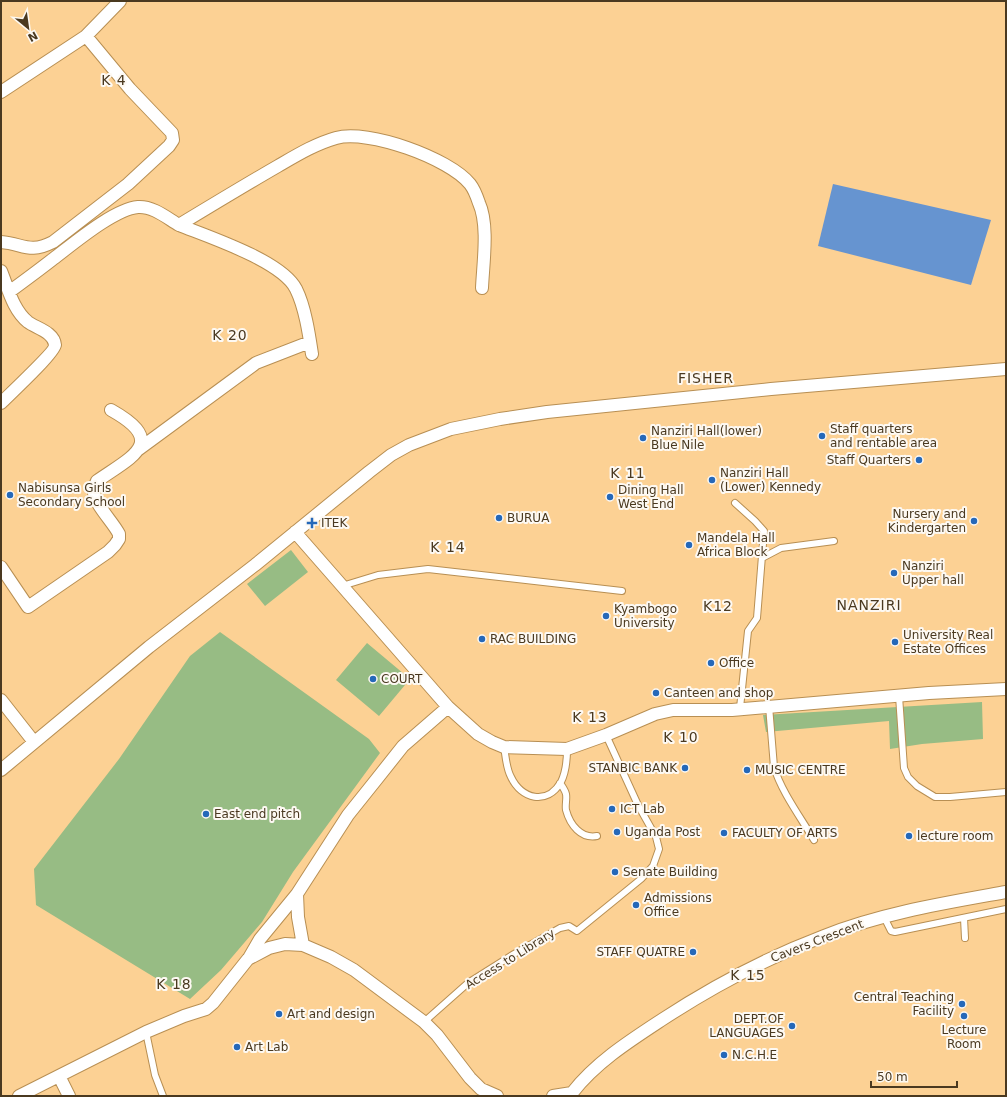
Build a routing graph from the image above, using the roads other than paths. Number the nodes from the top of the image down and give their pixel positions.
1 (120, 1) edge
2 (86, 36) junction
3 (1, 92) edge
4 (180, 225) junction
5 (1, 242) edge
6 (1, 271) edge
7 (482, 288) dead end
8 (9, 292) junction
9 (1006, 369) edge
10 (1, 403) edge
11 (112, 410) dead end
12 (138, 450) junction
13 (735, 502) dead end
14 (295, 532) junction
15 (834, 541) dead end
16 (762, 558) junction
17 (1, 567) edge
18 (342, 586) junction
19 (622, 592) dead end
20 (1006, 689) edge
21 (899, 696) junction
22 (1, 700) edge
23 (769, 706) junction
24 (448, 707) junction
25 (740, 708) junction
26 (606, 734) junction
27 (34, 742) junction
28 (504, 747) junction
29 (567, 749) junction
30 (1, 770) edge
31 (560, 783) junction
32 (1006, 792) edge
33 (597, 836) dead end
34 (814, 840) dead end
35 (1006, 892) edge
36 (297, 894) junction
37 (1006, 909) edge
38 (884, 917) junction
39 (964, 918) junction
40 (964, 938) dead end
41 (303, 945) junction
42 (248, 959) junction
43 (424, 1022) junction
44 (146, 1032) junction
45 (59, 1076) junction
46 (572, 1094) edge
47 (19, 1096) edge
48 (69, 1096) edge
49 (163, 1096) edge
50 (497, 1096) edge
51 (553, 1096) edge

1 - 2 street
2 - 3 street
2 - 5 street
4 - 7 street
4 - 8 street
4 - 12 street
6 - 8 street
8 - 10 street
9 - 14 street
11 - 12 street
12 - 17 street
13 - 16 lane
14 - 18 street
14 - 27 street
15 - 16 lane
16 - 25 lane
18 - 19 lane
18 - 24 street
20 - 21 street
21 - 23 street
21 - 32 lane
22 - 27 street
23 - 25 street
23 - 34 lane
24 - 28 street
24 - 36 street
25 - 26 street
26 - 29 street
26 - 43 lane, Access to Library
27 - 30 street
28 - 29 street
28 - 31 lane
29 - 31 lane
31 - 33 lane
35 - 38 street, Cavers Crescent
36 - 41 street
36 - 42 street
37 - 39 lane
38 - 39 lane
38 - 46 street, Cavers Crescent
39 - 40 lane
41 - 42 street
41 - 43 street
42 - 44 street
43 - 50 street
44 - 45 street
44 - 49 lane
45 - 47 street
45 - 48 street
46 - 51 street

